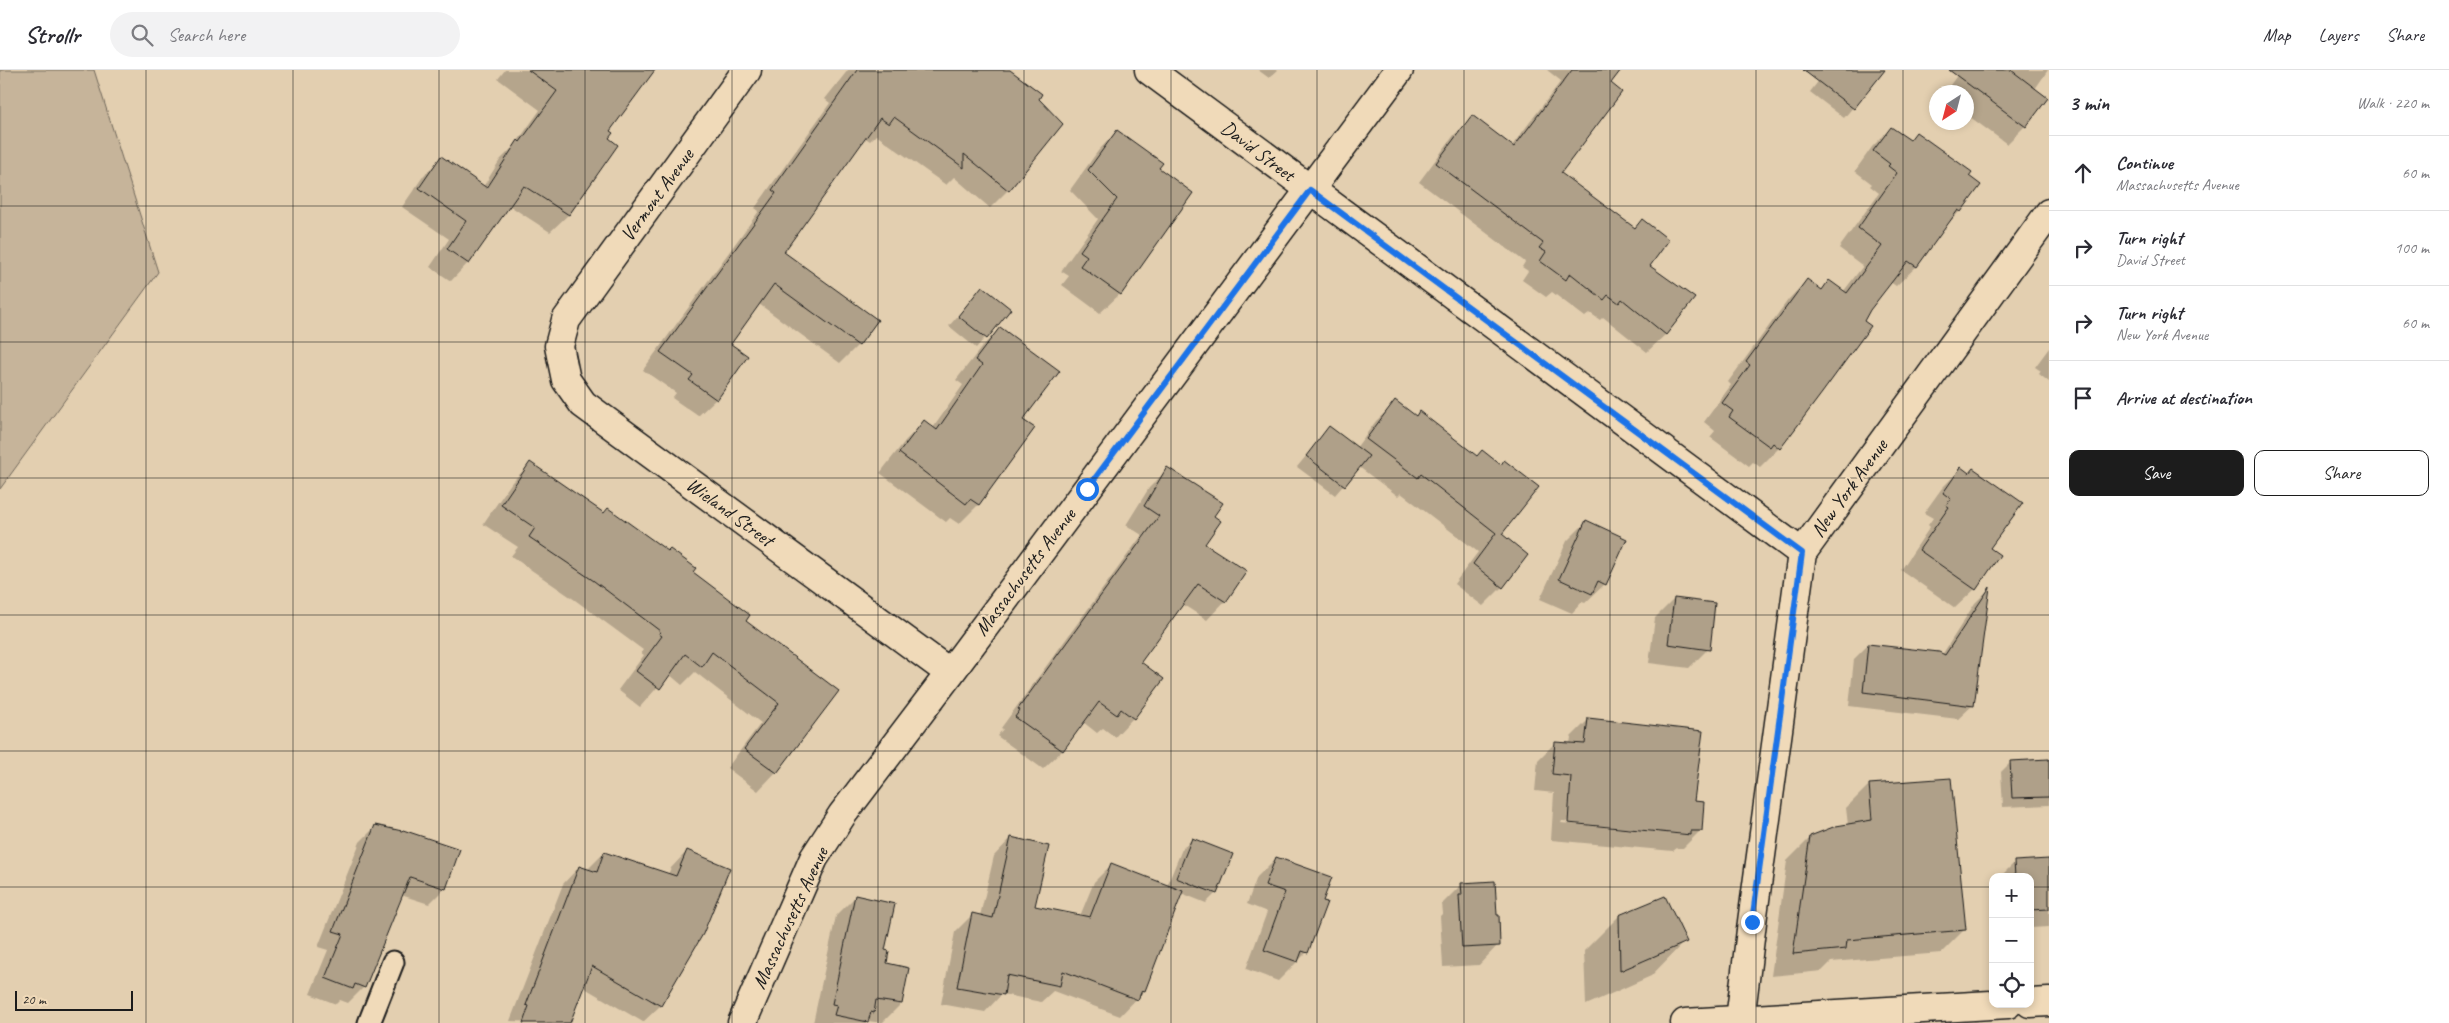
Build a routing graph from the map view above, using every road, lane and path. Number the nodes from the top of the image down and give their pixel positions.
1 (747, 70) edge
2 (1149, 70) edge
3 (1399, 70) edge
4 (1310, 190) junction
5 (2049, 213) edge
6 (566, 320) joint
7 (1802, 553) junction
8 (950, 673) junction
9 (393, 962) dead end
10 (2049, 1002) edge
11 (2034, 1003) edge
12 (1989, 1005) edge
13 (1740, 1020) junction
14 (369, 1023) edge
15 (742, 1023) edge
16 (1685, 1023) edge

1 - 6 street, Vermont Avenue
2 - 4 street, David Street
3 - 4 street, Massachusetts Avenue
4 - 7 street, David Street
4 - 8 street, Massachusetts Avenue
5 - 7 street, New York Avenue
6 - 8 street, Wieland Street
7 - 13 street, New York Avenue
8 - 15 street, Massachusetts Avenue
9 - 14 lane
10 - 11 street
12 - 13 street
13 - 16 street

